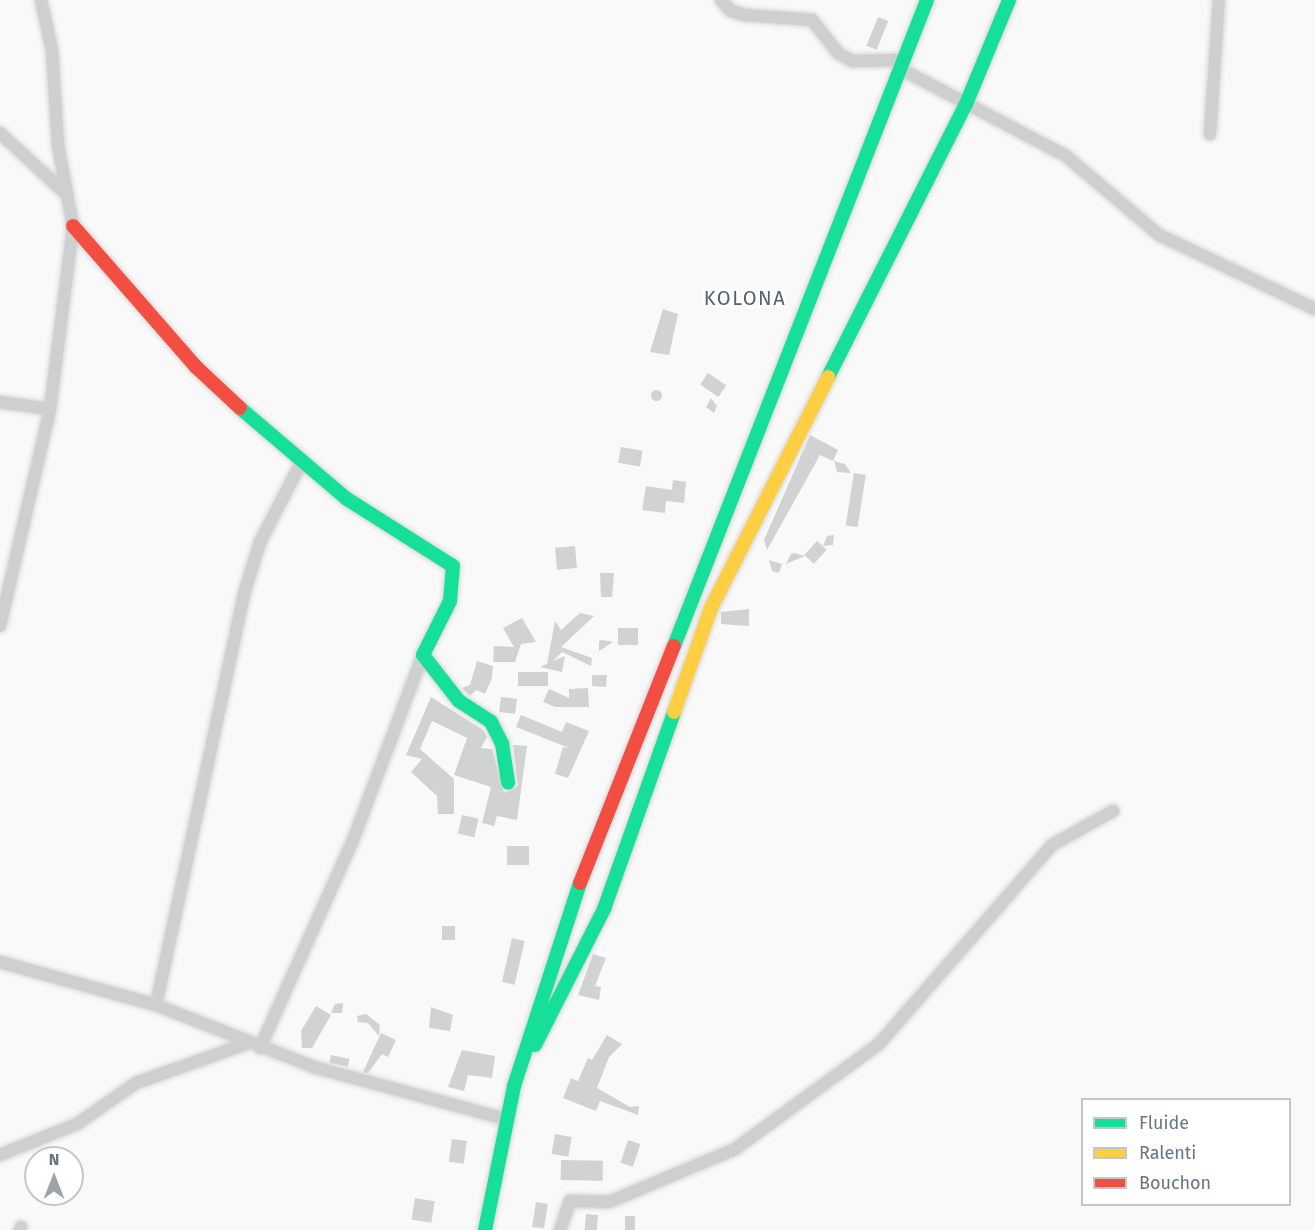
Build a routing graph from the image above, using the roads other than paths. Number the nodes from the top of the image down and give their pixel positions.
1 (41, 0) edge
2 (721, 0) edge
3 (927, 0) edge
4 (1009, 0) edge
5 (1219, 0) edge
6 (903, 64) junction
7 (966, 104) junction
8 (0, 133) edge
9 (1210, 134) dead end
10 (65, 193) junction
11 (73, 226) junction
12 (1315, 309) edge
13 (0, 402) edge
14 (50, 409) junction
15 (301, 463) junction
16 (0, 626) edge
17 (423, 656) junction
18 (508, 783) dead end
19 (1113, 811) dead end
20 (0, 962) edge
21 (156, 1005) junction
22 (246, 1044) junction
23 (260, 1048) junction
24 (514, 1086) junction
25 (506, 1119) junction
26 (0, 1155) edge
27 (484, 1230) edge
28 (560, 1230) edge

1 - 10 street
2 - 6 street
3 - 6 main road
4 - 7 main road
5 - 9 street
6 - 7 street
6 - 24 main road
7 - 12 street
7 - 24 main road
8 - 10 street
10 - 11 street
11 - 14 street
11 - 15 main road
13 - 14 street
14 - 16 street
15 - 17 main road
15 - 21 street
17 - 18 main road
17 - 23 street
19 - 28 street
20 - 21 street
21 - 22 street
22 - 23 street
22 - 26 street
23 - 25 street
24 - 25 main road
25 - 27 main road

